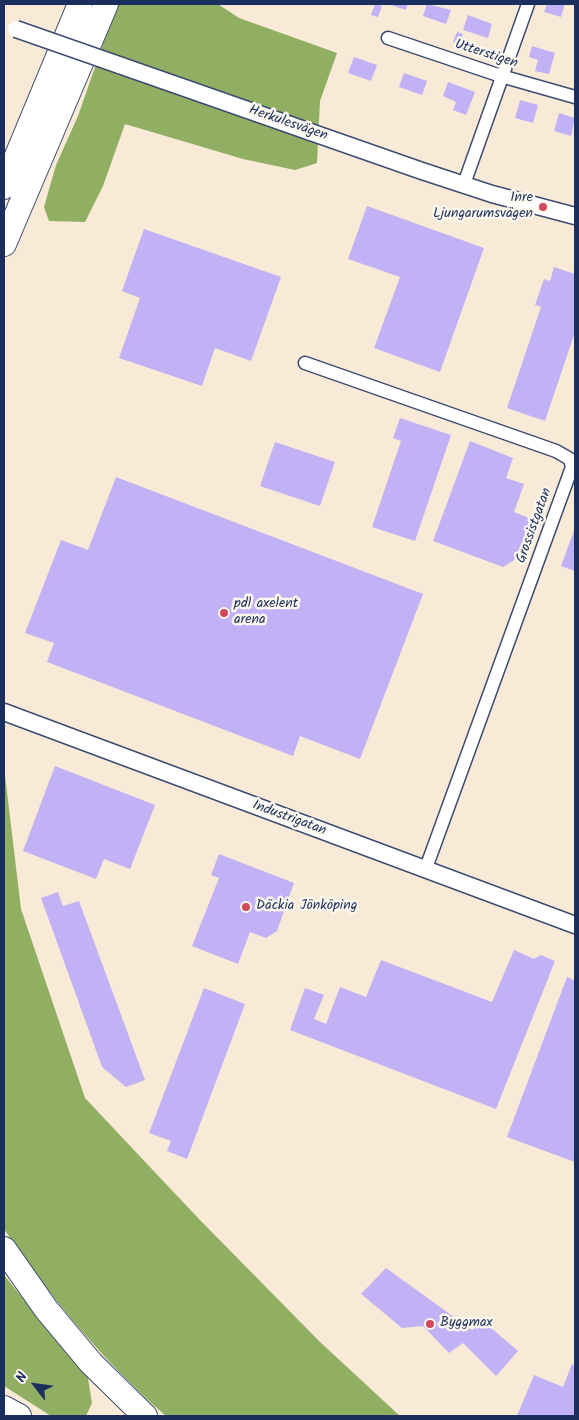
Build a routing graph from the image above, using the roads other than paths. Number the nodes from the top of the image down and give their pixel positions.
1 (80, 4) edge
2 (106, 4) edge
3 (528, 4) edge
4 (10, 27) edge
5 (388, 38) dead end
6 (501, 76) junction
7 (575, 97) edge
8 (464, 184) junction
9 (4, 187) edge
10 (575, 216) edge
11 (4, 244) edge
12 (305, 363) dead end
13 (4, 712) edge
14 (426, 868) junction
15 (575, 925) edge
16 (4, 1249) edge
17 (4, 1408) edge
18 (19, 1416) edge
19 (145, 1416) edge

1 - 9 highway
2 - 11 highway
3 - 6 street
4 - 8 street, Herkulesvägen, bridge
5 - 6 street, Utterstigen
6 - 7 street, Utterstigen
6 - 8 street
8 - 10 street, Herkulesvägen
12 - 14 street, Grossistgatan
13 - 14 street, Industrigatan
14 - 15 street, Industrigatan
16 - 19 highway
17 - 18 highway

